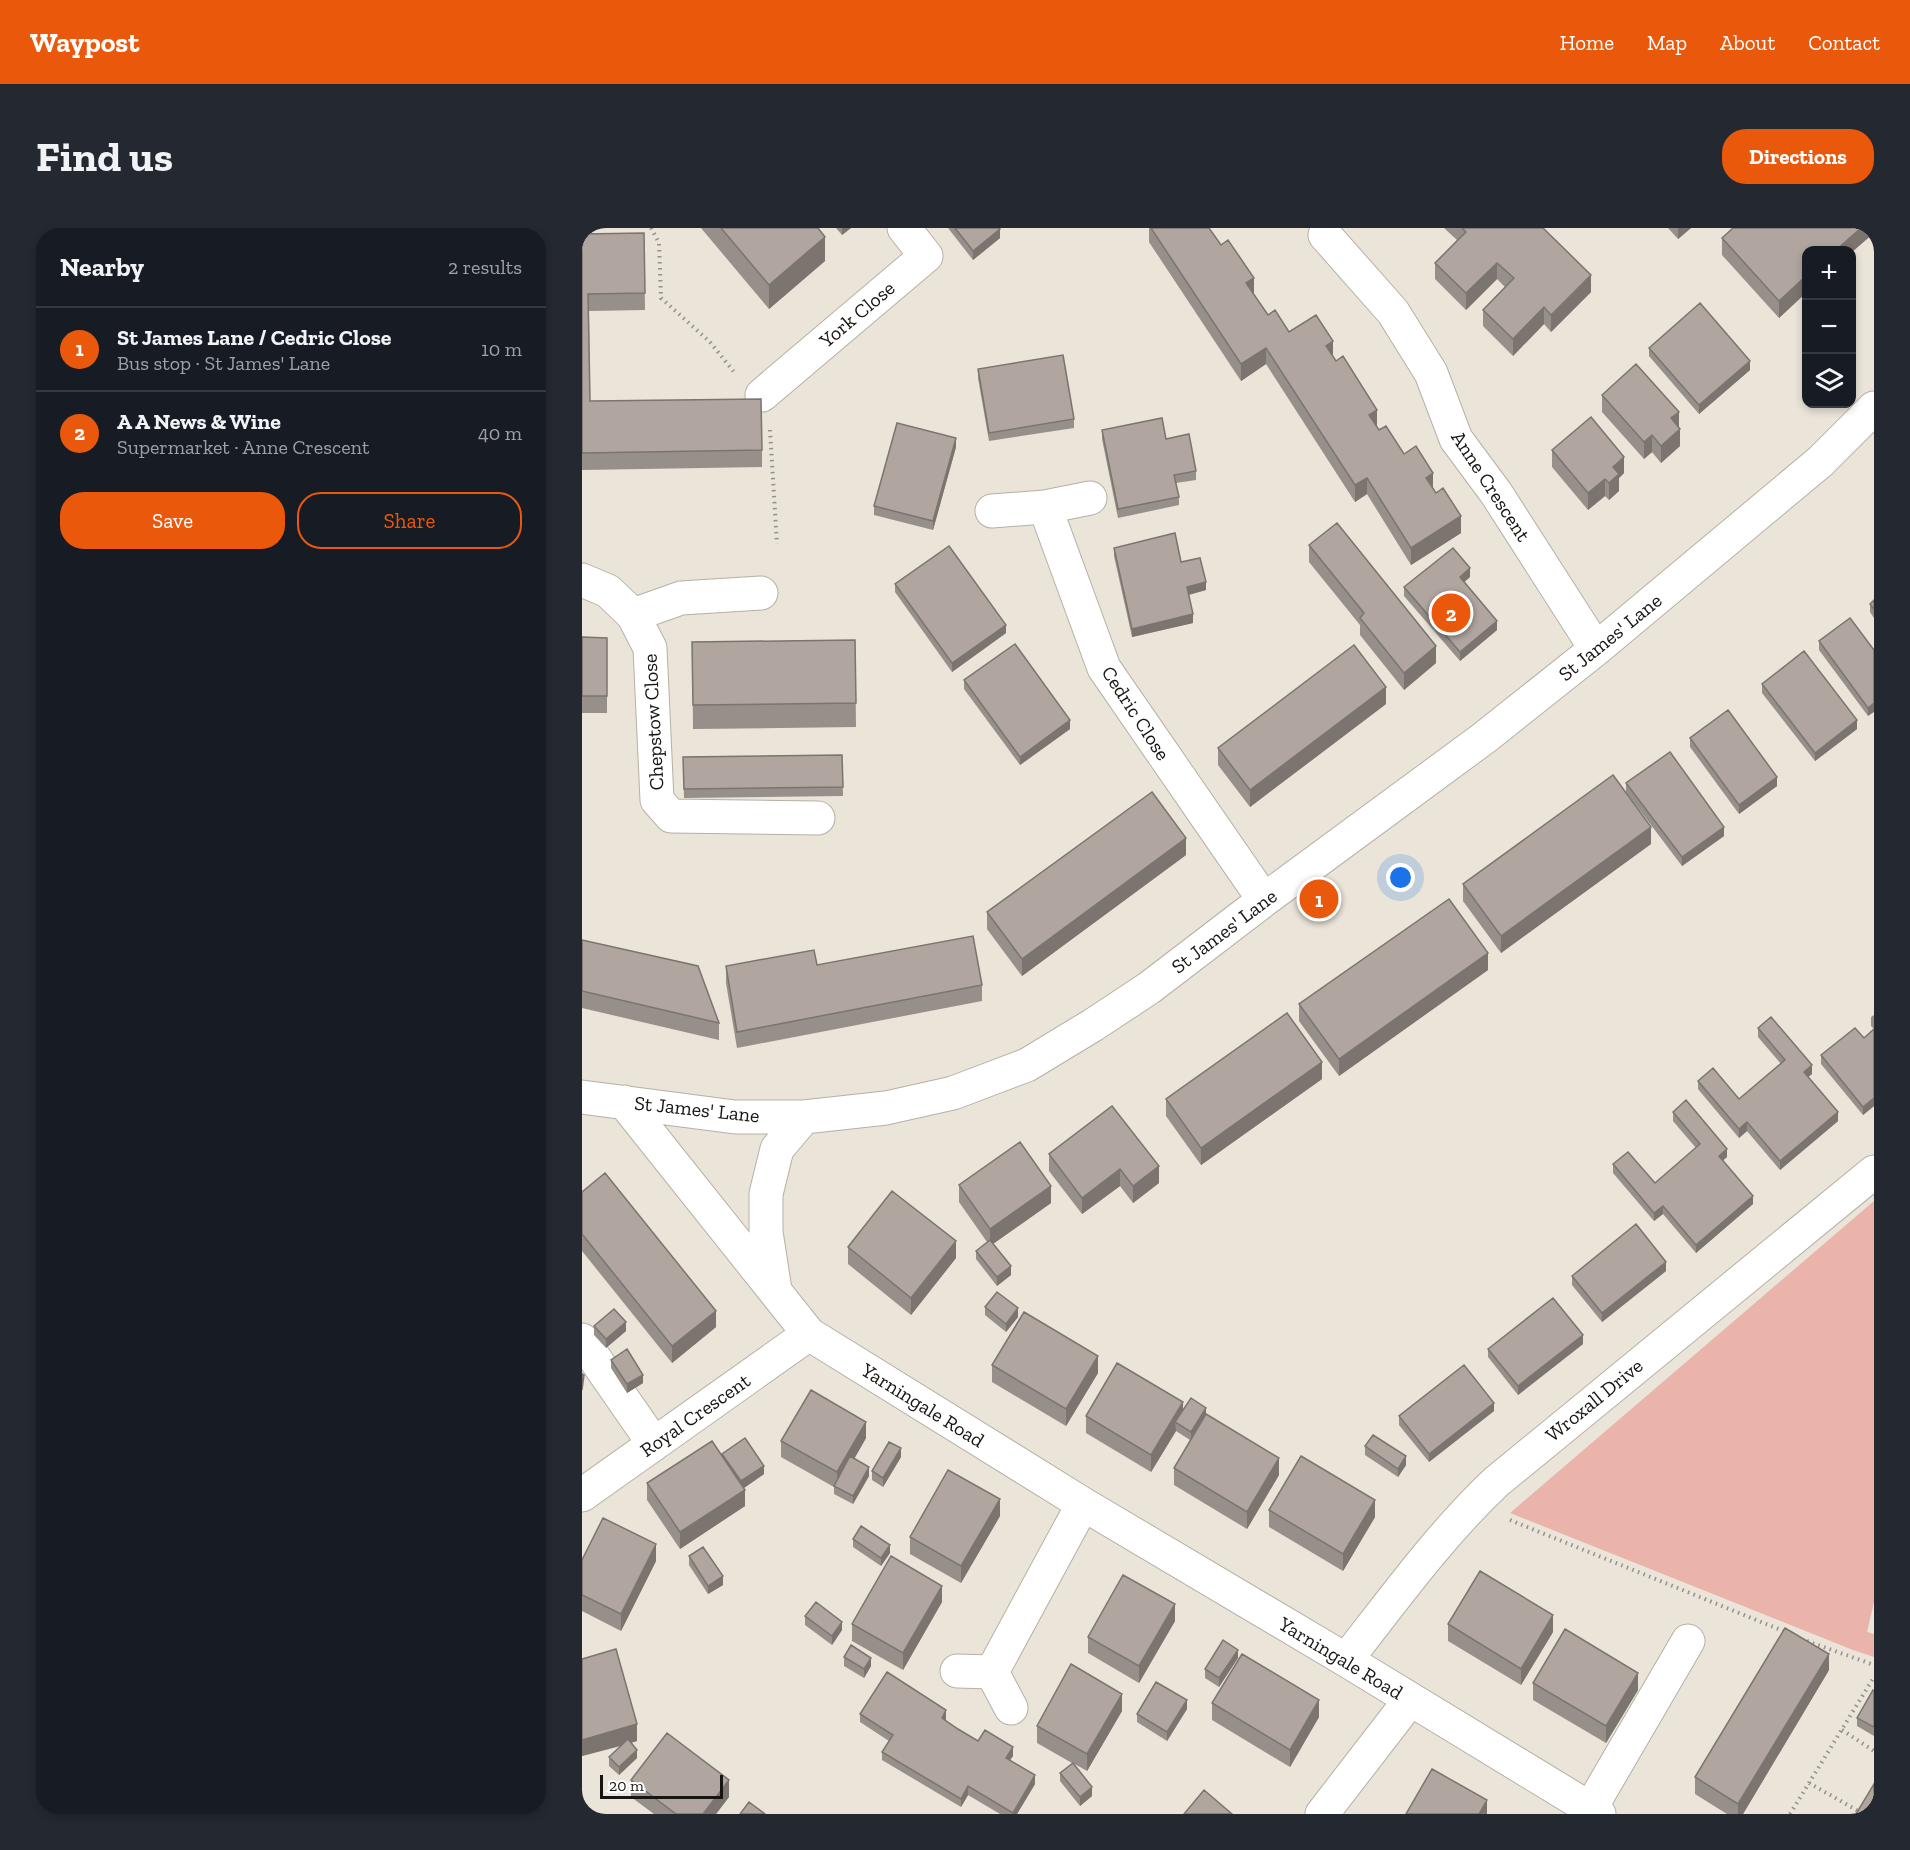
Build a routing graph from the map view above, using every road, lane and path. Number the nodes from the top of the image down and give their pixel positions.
1 (904, 228) edge
2 (1325, 235) dead end
3 (762, 395) dead end
4 (1874, 408) edge
5 (1090, 498) dead end
6 (1045, 507) junction
7 (992, 511) dead end
8 (582, 580) edge
9 (761, 593) dead end
10 (633, 615) junction
11 (1596, 649) junction
12 (818, 818) dead end
13 (1264, 900) junction
14 (582, 1097) edge
15 (624, 1101) junction
16 (804, 1117) junction
17 (1874, 1172) edge
18 (776, 1291) junction
19 (809, 1334) junction
20 (582, 1340) edge
21 (654, 1444) junction
22 (582, 1495) edge
23 (1083, 1504) junction
24 (1472, 1504) junction
25 (1790, 1634) edge
26 (1801, 1639) edge
27 (1688, 1641) dead end
28 (1346, 1660) junction
29 (1874, 1665) edge
30 (957, 1671) dead end
31 (992, 1672) junction
32 (1874, 1677) edge
33 (1410, 1700) junction
34 (1011, 1708) dead end
35 (1842, 1730) junction
36 (1874, 1751) edge
37 (1809, 1783) junction
38 (1865, 1805) edge
39 (1595, 1811) edge
40 (1859, 1813) edge
41 (1322, 1814) edge
42 (1790, 1814) edge

1 - 3 street, York Close
2 - 11 street, Anne Crescent
4 - 11 street, St James' Lane
5 - 6 street
6 - 7 street
6 - 13 street, Cedric Close
8 - 10 street, Chepstow Close
9 - 10 street
10 - 12 street, Chepstow Close
11 - 13 street, St James' Lane
13 - 16 street, St James' Lane
14 - 15 street, St James' Lane
15 - 16 street, St James' Lane
15 - 18 street, Yarningale Road
16 - 18 street, Yarningale Road
17 - 24 street, Wroxall Drive
18 - 19 street, Yarningale Road
19 - 21 street, Royal Crescent
19 - 23 street, Yarningale Road
20 - 21 street
21 - 22 street, Royal Crescent
23 - 28 street, Yarningale Road
23 - 31 street
24 - 25 path
24 - 28 street, Wroxall Drive
26 - 29 path
27 - 39 street
28 - 33 street, Yarningale Road
30 - 31 street
31 - 34 street
32 - 35 path
33 - 39 street, Yarningale Road
33 - 41 street
35 - 36 path
35 - 37 path
37 - 40 path
37 - 42 path
38 - 40 path

